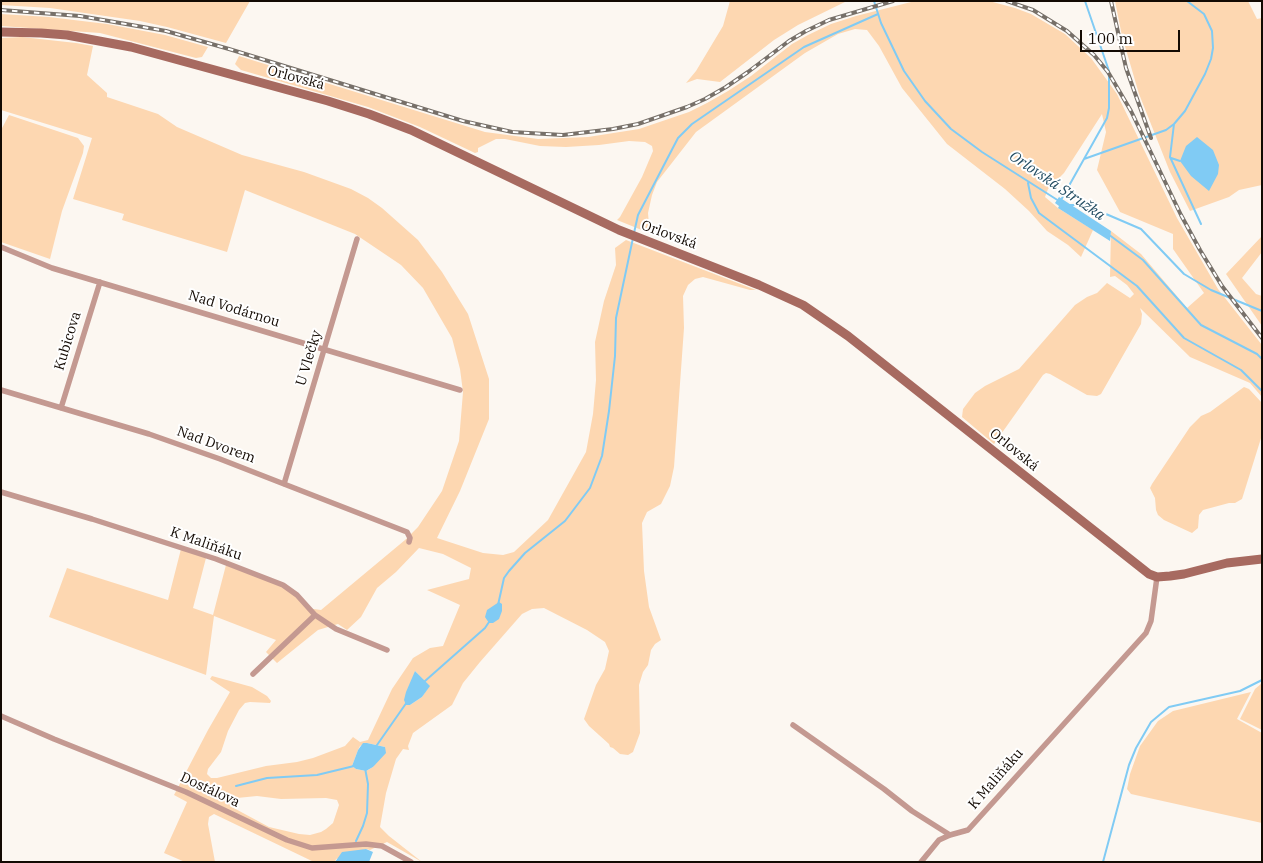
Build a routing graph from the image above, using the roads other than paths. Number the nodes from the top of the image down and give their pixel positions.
1 (1, 32) edge
2 (357, 239) dead end
3 (1, 247) edge
4 (100, 282) junction
5 (325, 349) junction
6 (1, 390) edge
7 (460, 390) dead end
8 (61, 408) junction
9 (284, 484) junction
10 (1, 492) edge
11 (410, 542) dead end
12 (1262, 559) edge
13 (1157, 576) junction
14 (315, 615) junction
15 (387, 650) dead end
16 (253, 674) dead end
17 (1, 716) edge
18 (793, 725) dead end
19 (950, 835) junction
20 (411, 862) edge
21 (921, 862) edge

1 - 13 main road, Orlovská
2 - 5 street, U Vlečky
3 - 4 street, Nad Vodárnou
4 - 5 street, Nad Vodárnou
4 - 8 street, Kubicova
5 - 7 street, Nad Vodárnou
5 - 9 street, U Vlečky
6 - 8 street, Nad Dvorem
8 - 9 street, Nad Dvorem
9 - 11 street, Nad Dvorem
10 - 14 street, K Maliňáku
12 - 13 main road
13 - 19 street, K Maliňáku
14 - 15 street, K Maliňáku
14 - 16 street
17 - 20 street, Dostálova
18 - 19 street
19 - 21 street

